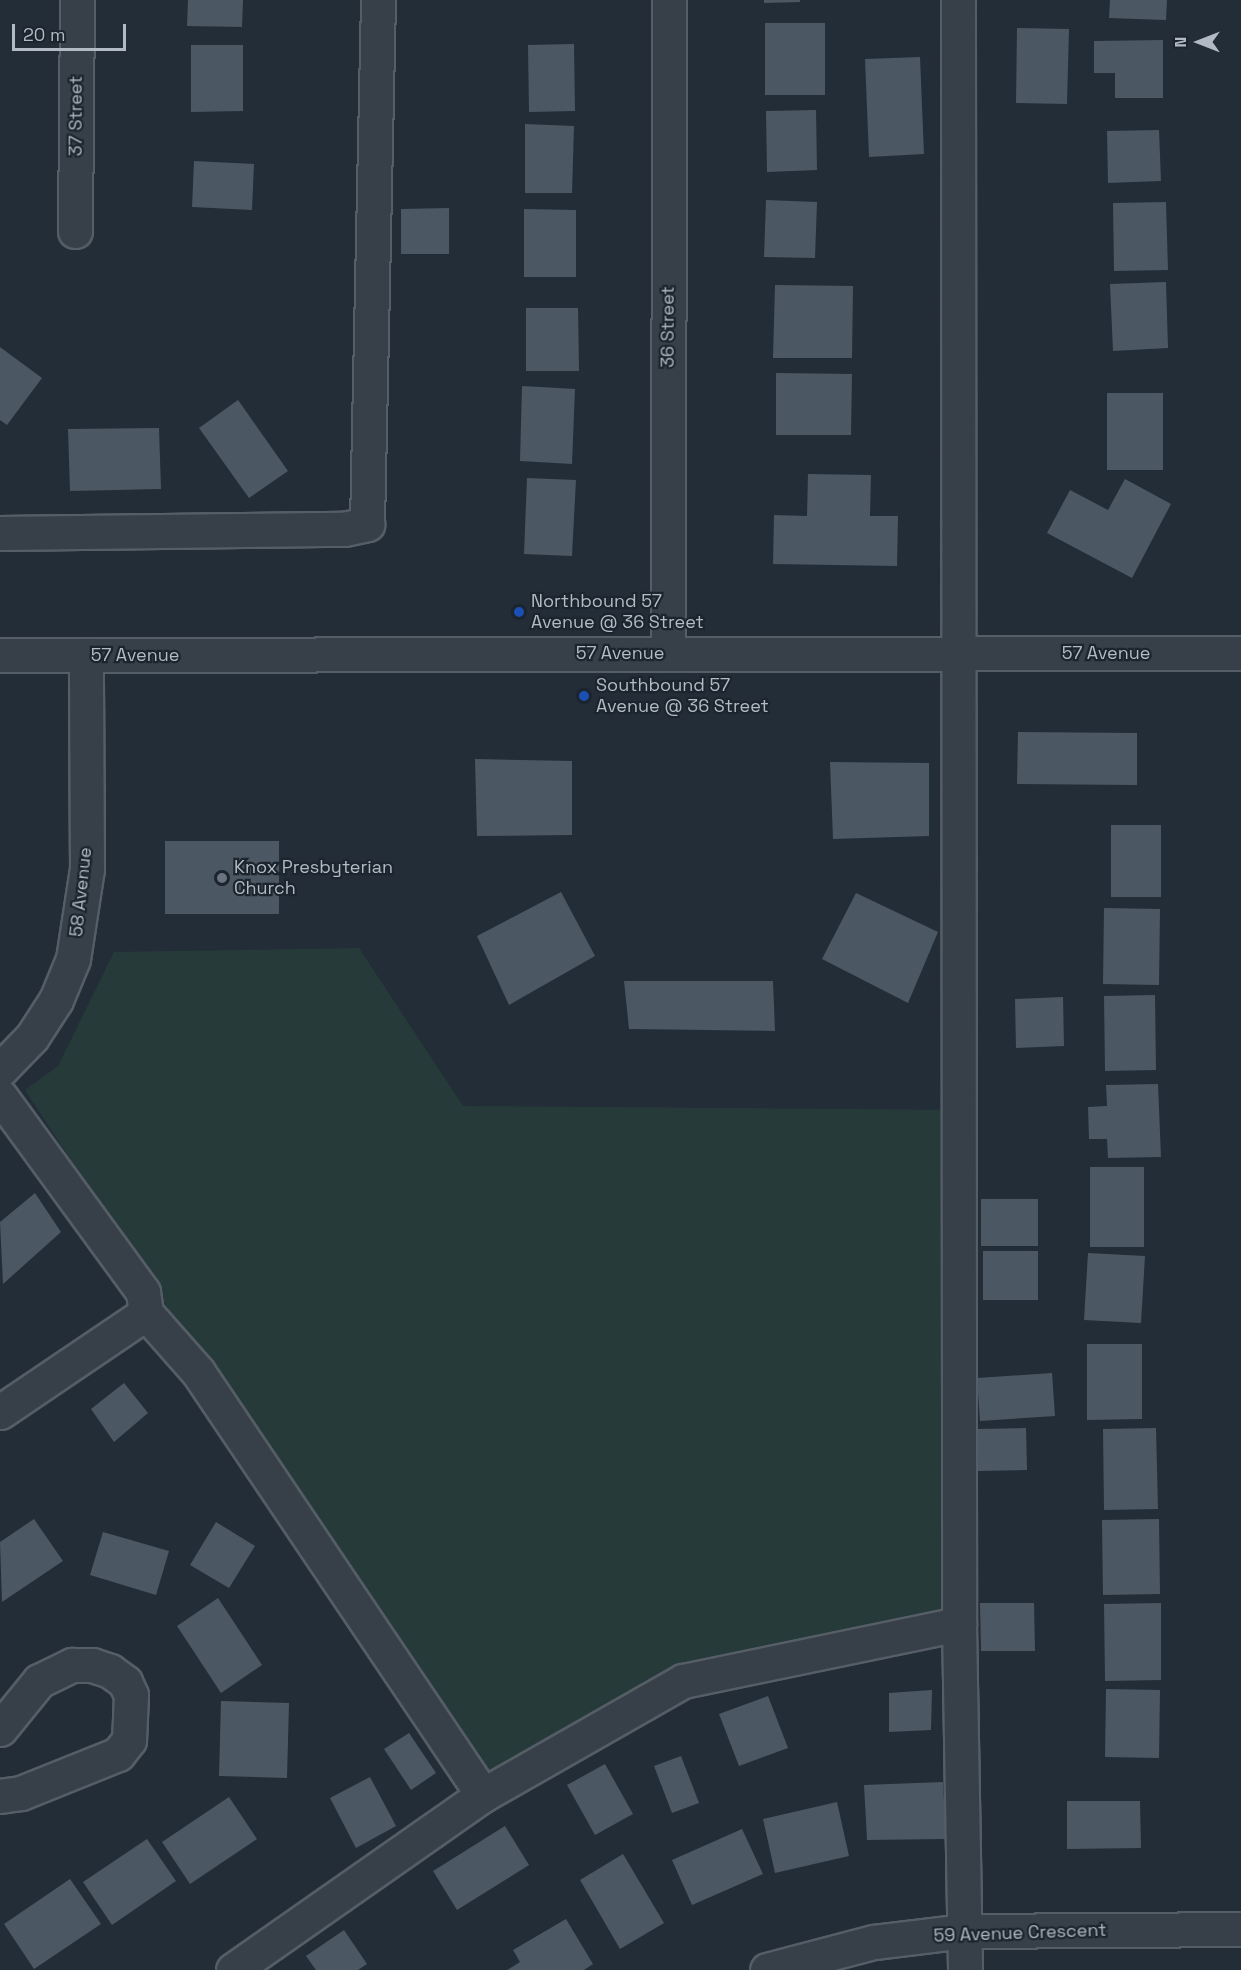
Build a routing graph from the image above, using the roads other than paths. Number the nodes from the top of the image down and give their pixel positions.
1 (77, 0) edge
2 (378, 0) edge
3 (669, 0) edge
4 (958, 0) edge
5 (75, 231) dead end
6 (0, 533) edge
7 (668, 653) junction
8 (958, 653) junction
9 (1241, 653) edge
10 (0, 655) edge
11 (86, 655) junction
12 (0, 1070) edge
13 (0, 1096) edge
14 (146, 1313) junction
15 (0, 1412) edge
16 (959, 1624) junction
17 (0, 1729) edge
18 (483, 1795) junction
19 (0, 1796) edge
20 (1241, 1929) edge
21 (965, 1931) junction
22 (233, 1970) edge
23 (767, 1970) edge
24 (965, 1970) edge

1 - 5 street, 37 Street
2 - 6 street
3 - 7 street, 36 Street
4 - 8 street
7 - 8 street, 57 Avenue
7 - 11 street, 57 Avenue
8 - 9 street, 57 Avenue
8 - 16 street
10 - 11 street, 57 Avenue
11 - 12 street, 58 Avenue
13 - 14 street
14 - 15 street
14 - 18 street
16 - 18 street
16 - 21 street
17 - 19 street
18 - 22 street
20 - 21 street, 59 Avenue Crescent
21 - 23 street, 59 Avenue Crescent
21 - 24 street

